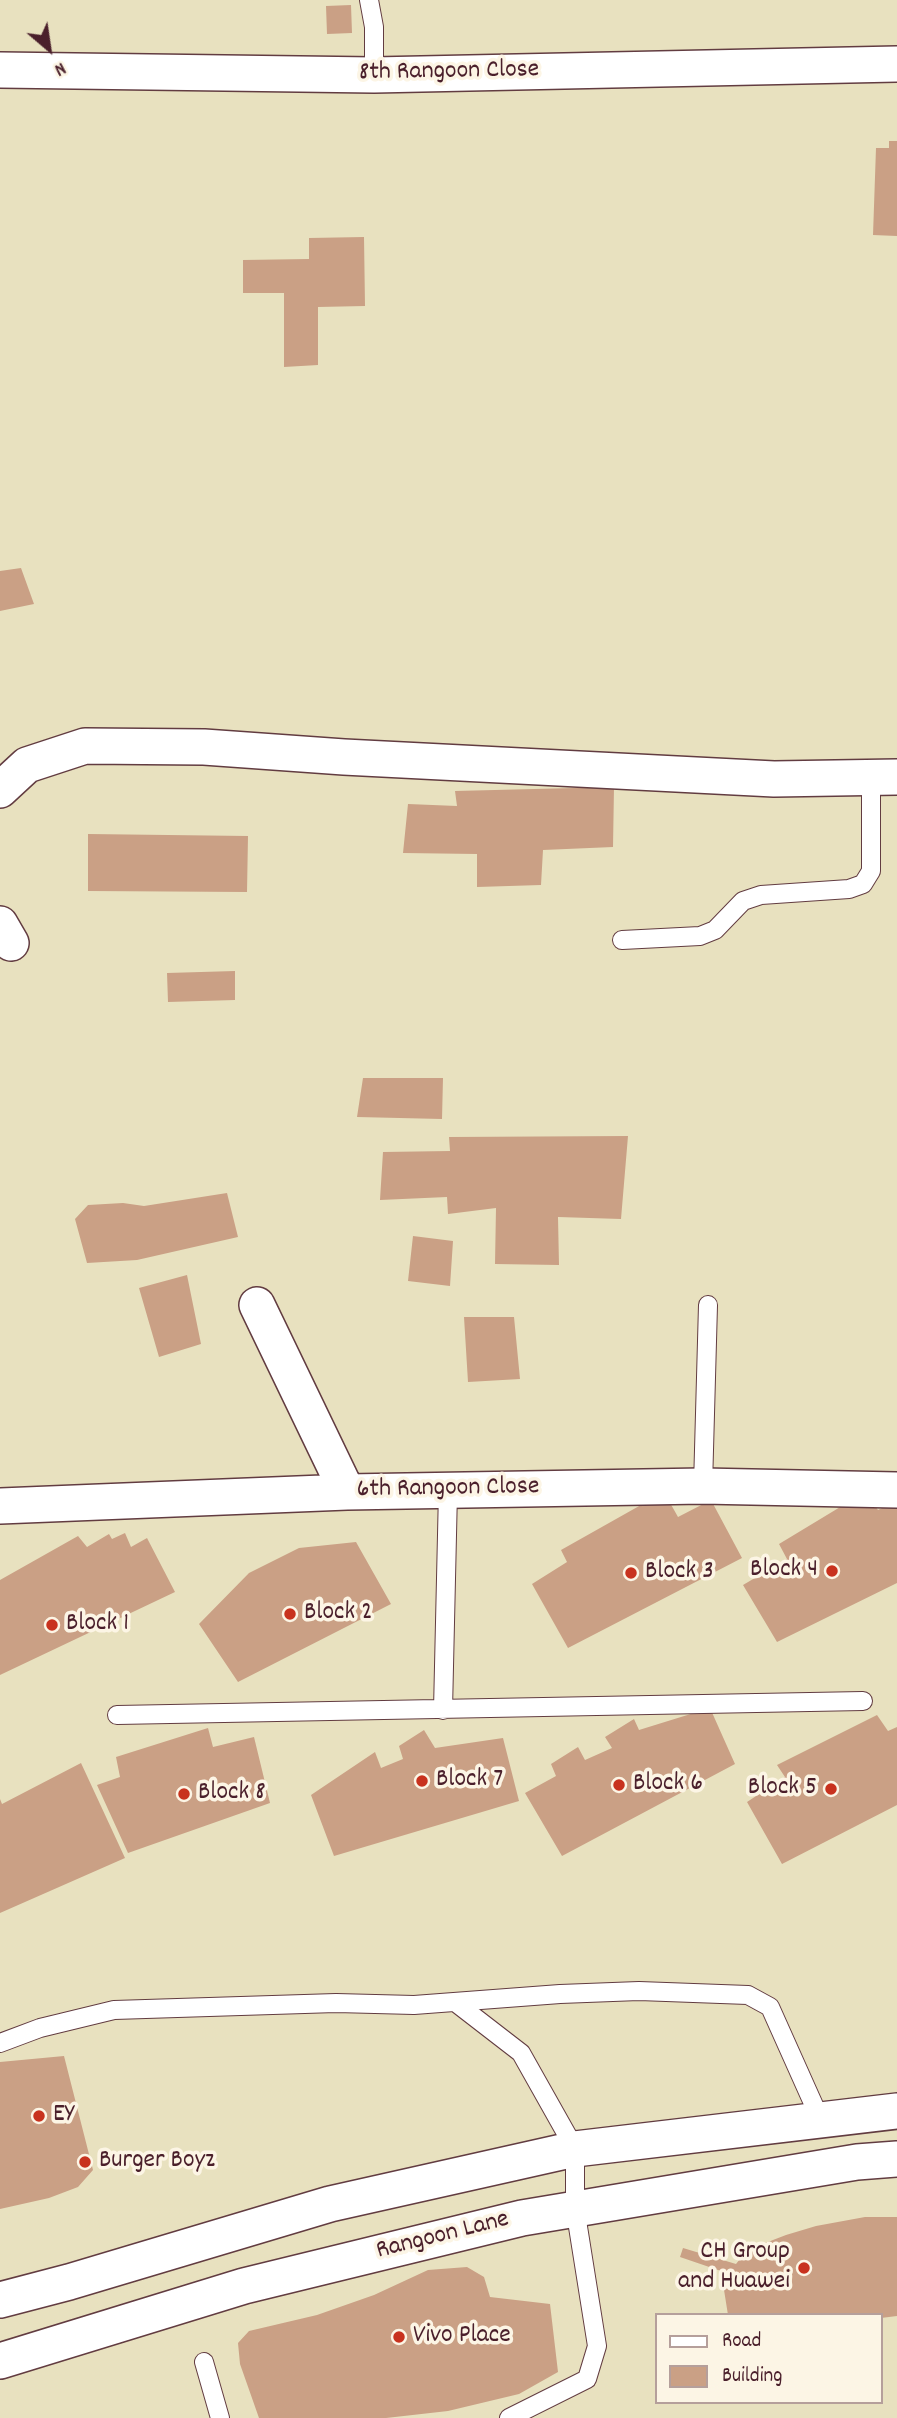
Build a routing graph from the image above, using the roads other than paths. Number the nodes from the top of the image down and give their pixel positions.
1 (369, 0) edge
2 (897, 64) edge
3 (0, 69) edge
4 (374, 75) junction
5 (884, 777) edge
6 (0, 790) edge
7 (622, 940) dead end
8 (257, 1305) dead end
9 (708, 1305) dead end
10 (703, 1486) junction
11 (897, 1490) edge
12 (448, 1491) junction
13 (347, 1492) junction
14 (0, 1506) edge
15 (863, 1701) dead end
16 (443, 1710) junction
17 (117, 1715) dead end
18 (455, 2002) junction
19 (0, 2043) edge
20 (897, 2111) edge
21 (821, 2121) junction
22 (575, 2149) junction
23 (897, 2159) edge
24 (575, 2208) junction
25 (0, 2300) edge
26 (0, 2361) edge
27 (204, 2362) dead end
28 (220, 2418) edge
29 (509, 2418) edge

1 - 4 lane
2 - 4 street, 8th Rangoon Close
3 - 4 street, 8th Rangoon Close
5 - 6 street
5 - 7 lane
8 - 13 street
9 - 10 lane
10 - 11 street, 6th Rangoon Close
10 - 12 street, 6th Rangoon Close
12 - 13 street, 6th Rangoon Close
12 - 16 lane
13 - 14 street, 6th Rangoon Close
15 - 16 lane
16 - 17 lane
18 - 19 lane
18 - 21 lane
18 - 22 lane
20 - 21 street
21 - 22 street
22 - 24 lane
22 - 25 street
23 - 24 street, Rangoon Lane
24 - 26 street, Rangoon Lane
24 - 29 lane
27 - 28 lane

